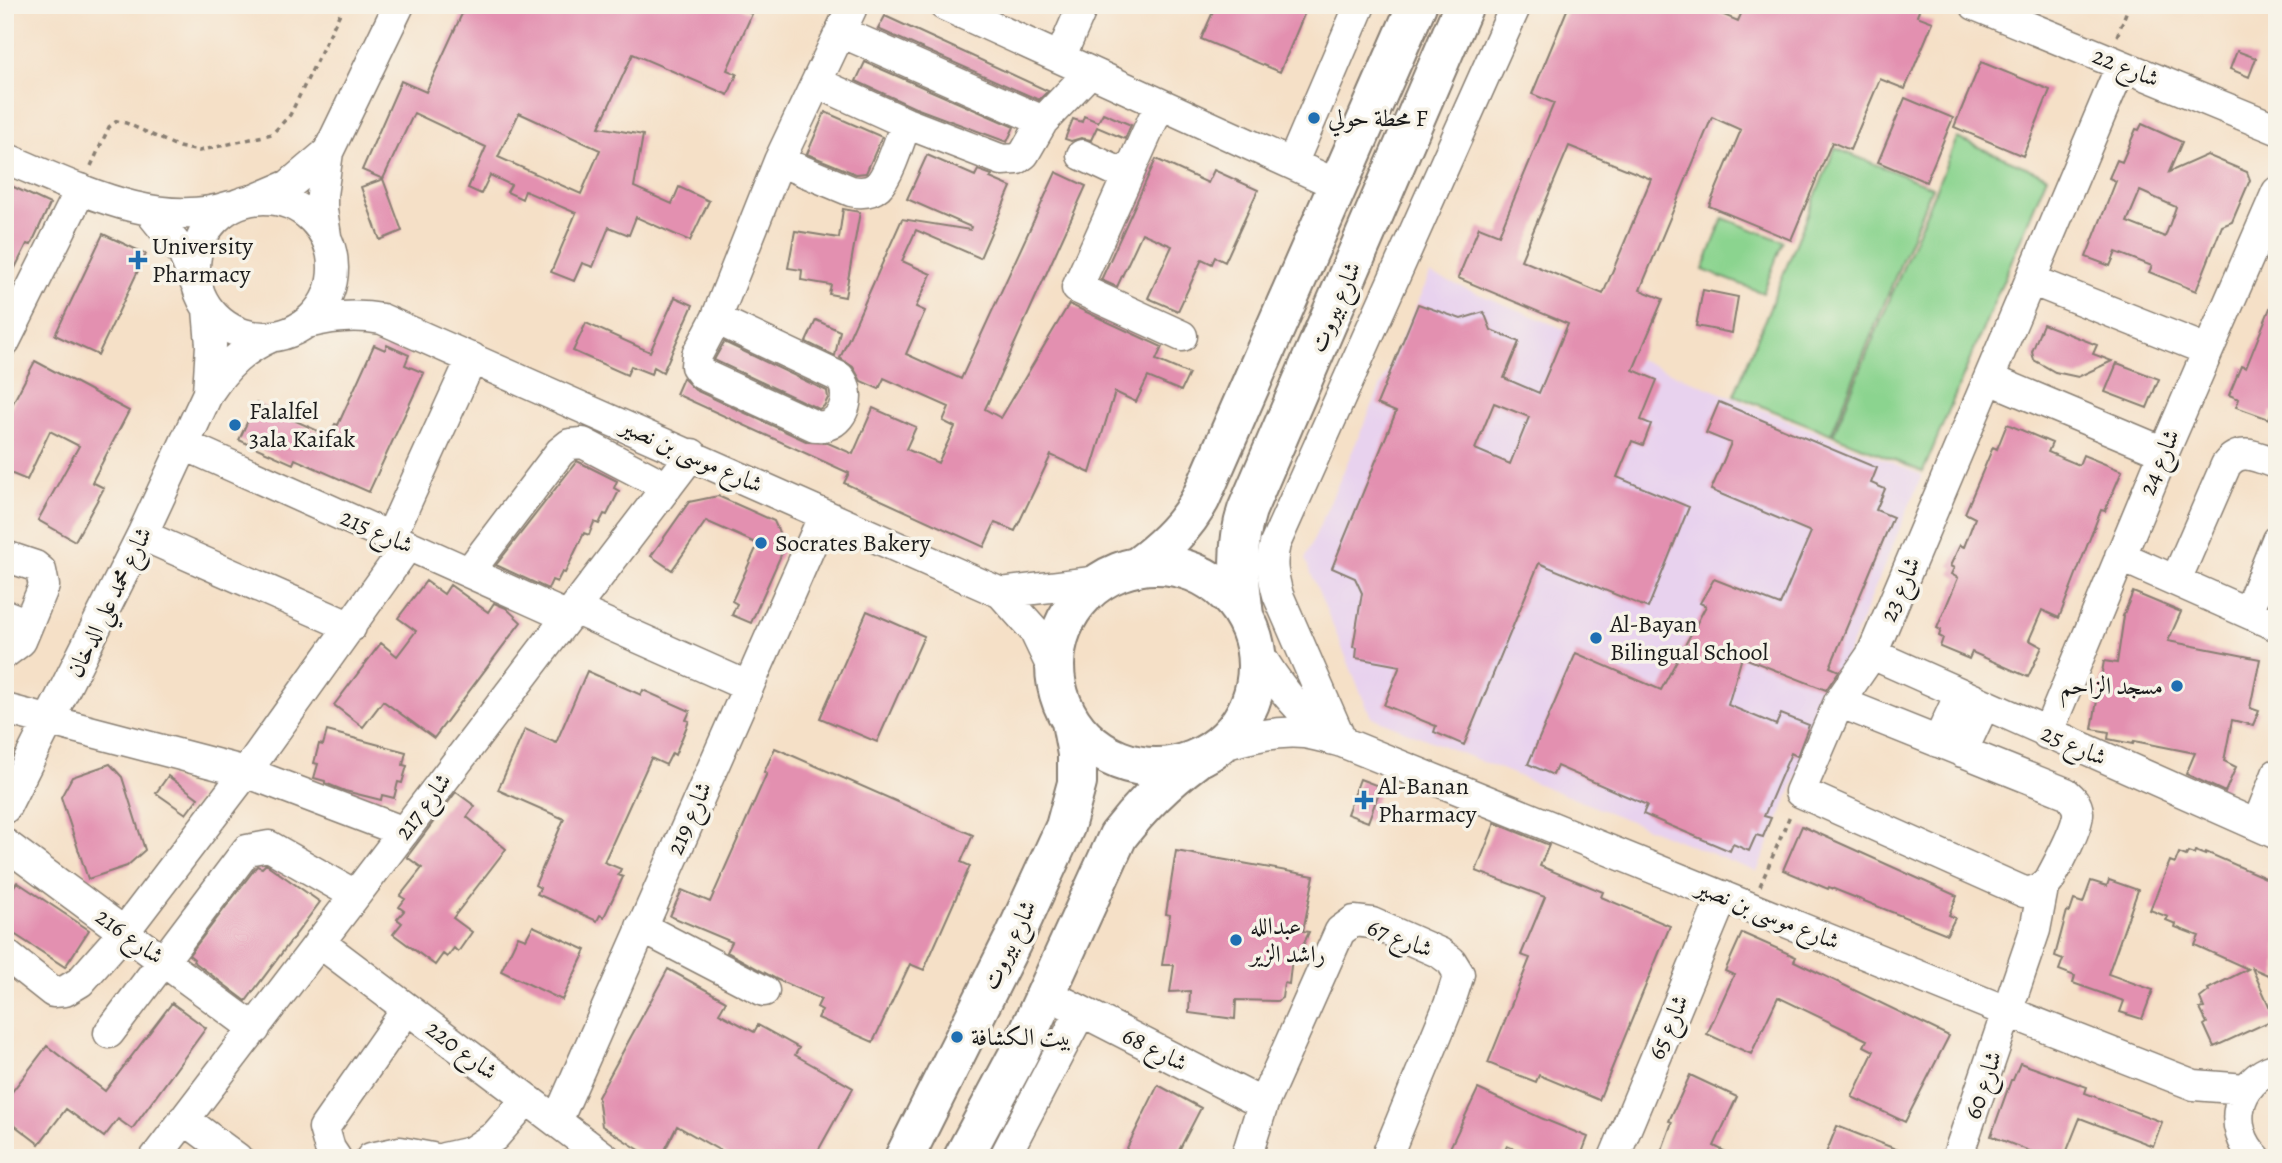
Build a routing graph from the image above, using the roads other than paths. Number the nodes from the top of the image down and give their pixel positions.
1 (399, 5) edge
2 (853, 5) edge
3 (944, 5) edge
4 (1083, 5) edge
5 (1360, 5) edge
6 (1417, 5) edge
7 (1516, 5) edge
8 (1975, 5) edge
9 (1459, 9) edge
10 (841, 32) junction
11 (1060, 58) junction
12 (2114, 63) junction
13 (1090, 72) junction
14 (818, 83) junction
15 (1160, 104) junction
16 (1043, 121) junction
17 (906, 123) junction
18 (2277, 129) edge
19 (328, 152) junction
20 (1082, 155) dead end
21 (5, 158) edge
22 (779, 161) junction
23 (1292, 164) junction
24 (1127, 176) junction
25 (81, 189) junction
26 (2277, 192) edge
27 (1331, 201) junction
28 (244, 202) junction
29 (150, 212) junction
30 (330, 248) junction
31 (2031, 280) junction
32 (203, 300) junction
33 (382, 318) junction
34 (716, 319) junction
35 (307, 323) junction
36 (9, 327) edge
37 (273, 336) junction
38 (1182, 336) dead end
39 (2207, 350) junction
40 (472, 358) junction
41 (1990, 379) junction
42 (208, 394) junction
43 (1296, 397) junction
44 (186, 445) junction
45 (2164, 452) junction
46 (692, 454) junction
47 (2277, 464) edge
48 (667, 487) junction
49 (824, 515) junction
50 (142, 535) junction
51 (2277, 540) edge
52 (399, 542) junction
53 (5, 556) edge
54 (2120, 556) junction
55 (1137, 567) junction
56 (469, 572) junction
57 (2176, 580) junction
58 (1100, 582) junction
59 (1001, 593) junction
60 (2248, 612) junction
61 (571, 613) junction
62 (17, 619) edge
63 (2277, 625) edge
64 (351, 627) junction
65 (1250, 631) junction
66 (5, 653) edge
67 (1872, 654) junction
68 (1055, 674) junction
69 (747, 686) junction
70 (1972, 699) junction
71 (1839, 702) junction
72 (5, 709) edge
73 (51, 720) junction
74 (1071, 722) junction
75 (2047, 734) junction
76 (1342, 742) junction
77 (1950, 748) junction
78 (1206, 753) junction
79 (246, 772) junction
80 (2277, 774) edge
81 (5, 808) edge
82 (2267, 830) edge
83 (404, 832) junction
84 (5, 844) edge
85 (2043, 888) junction
86 (355, 895) junction
87 (1723, 896) junction
88 (641, 927) junction
89 (124, 932) junction
90 (319, 942) junction
91 (5, 954) edge
92 (163, 960) junction
93 (764, 991) dead end
94 (1046, 993) junction
95 (407, 1009) junction
96 (1081, 1011) junction
97 (2008, 1012) junction
98 (255, 1030) junction
99 (109, 1033) dead end
100 (959, 1047) junction
101 (2277, 1068) edge
102 (1009, 1071) junction
103 (2194, 1085) junction
104 (2246, 1089) junction
105 (527, 1099) junction
106 (1263, 1104) junction
107 (184, 1119) junction
108 (557, 1121) junction
109 (923, 1121) junction
110 (2237, 1125) junction
111 (980, 1151) edge
112 (2255, 1157) edge
113 (155, 1158) edge
114 (237, 1158) edge
115 (336, 1158) edge
116 (371, 1158) edge
117 (432, 1158) edge
118 (444, 1158) edge
119 (605, 1158) edge
120 (904, 1158) edge
121 (1246, 1158) edge
122 (1386, 1158) edge
123 (1614, 1158) edge
124 (1957, 1158) edge

1 - 19 street
2 - 10 street
3 - 11 street
4 - 11 street
5 - 23 street
6 - 27 main road, شارع بيروت
7 - 76 street
8 - 12 street, شارع 22
9 - 43 main road, شارع بيروت
10 - 14 street
10 - 16 street
11 - 13 street
12 - 18 street, شارع 22
12 - 31 street, شارع 23
13 - 15 street
13 - 16 street
14 - 17 street
14 - 22 street
15 - 23 street
15 - 24 street
16 - 17 street
17 - 22 street
19 - 28 street
19 - 30 street
20 - 24 street
21 - 25 street
22 - 34 street
23 - 27 street
24 - 38 street
25 - 29 street
25 - 36 street
26 - 39 street, شارع 24
27 - 43 main road
27 - 55 main road, شارع بيروت
28 - 29 street
28 - 30 street
28 - 32 street
29 - 32 street
30 - 33 street, شارع موسى بن نصير
30 - 35 street
31 - 39 street
31 - 41 street, شارع 23
32 - 37 street
32 - 42 street, شارع محمد علي الدخان
33 - 35 street, شارع موسى بن نصير
33 - 40 street, شارع موسى بن نصير
34 - 34 street
35 - 37 street
37 - 42 street, شارع محمد علي الدخان
39 - 45 street, شارع 24
40 - 46 street, شارع موسى بن نصير
40 - 52 street
41 - 45 street
41 - 67 street, شارع 23
42 - 44 street, شارع محمد علي الدخان
43 - 65 main road, شارع بيروت
44 - 50 street, شارع محمد علي الدخان
44 - 52 street, شارع 215
45 - 54 street, شارع 24
46 - 48 street, شارع 217
46 - 49 street, شارع موسى بن نصير
47 - 57 street
48 - 56 street
48 - 61 street, شارع 217
49 - 59 street, شارع موسى بن نصير
49 - 69 street, شارع 219
50 - 64 street
50 - 73 street, شارع محمد علي الدخان
51 - 60 street
52 - 56 street, شارع 215
52 - 64 street
53 - 62 street
54 - 57 street
54 - 75 street, شارع 24
55 - 58 main road
55 - 65 main road
56 - 61 street, شارع 215
57 - 60 street
58 - 59 street
58 - 68 main road
59 - 68 street, شارع موسى بن نصير
60 - 63 street
61 - 69 street, شارع 215
61 - 83 street, شارع 217
62 - 66 street
64 - 79 street
65 - 76 street, شارع موسى بن نصير
65 - 78 main road
67 - 70 street, شارع 25
67 - 71 street, شارع 23
68 - 74 main road
69 - 88 street, شارع 219
70 - 75 street, شارع 25
70 - 77 street
71 - 77 street, شارع 60
71 - 85 street, شارع 23
72 - 73 street
73 - 79 street
73 - 81 street, شارع محمد علي الدخان
74 - 78 main road
74 - 100 main road, شارع بيروت
75 - 82 street, شارع 25
76 - 78 street, شارع موسى بن نصير
76 - 87 street, شارع موسى بن نصير
77 - 85 street, شارع 60
78 - 94 main road
79 - 83 street
79 - 89 street
80 - 82 street
83 - 86 street, شارع 217
84 - 89 street, شارع 216
85 - 97 street, شارع 60
86 - 90 street, شارع 217
86 - 92 street
87 - 97 street, شارع موسى بن نصير
87 - 123 street, شارع 65
88 - 93 street
88 - 108 street, شارع 219
89 - 91 street
89 - 92 street, شارع 216
90 - 95 street, شارع 220
90 - 98 street, شارع 217
92 - 98 street, شارع 216
92 - 99 street
94 - 96 street, شارع 68
94 - 102 main road
95 - 105 street, شارع 220
95 - 115 street
96 - 106 street, شارع 68
96 - 111 street
97 - 103 street, شارع موسى بن نصير
97 - 124 street, شارع 60
98 - 107 street, شارع 217
100 - 102 main road
100 - 109 main road, شارع بيروت
101 - 104 street
102 - 111 main road
103 - 104 street, شارع موسى بن نصير
103 - 110 street, شارع موسى بن نصير
104 - 110 street
105 - 108 street, شارع 220
105 - 118 street
106 - 121 street, شارع 67
106 - 122 street, شارع 67
107 - 113 street, شارع 217
107 - 114 street
108 - 119 street, شارع 220
109 - 111 main road
109 - 120 main road, شارع بيروت
110 - 112 street, شارع موسى بن نصير
116 - 117 street

